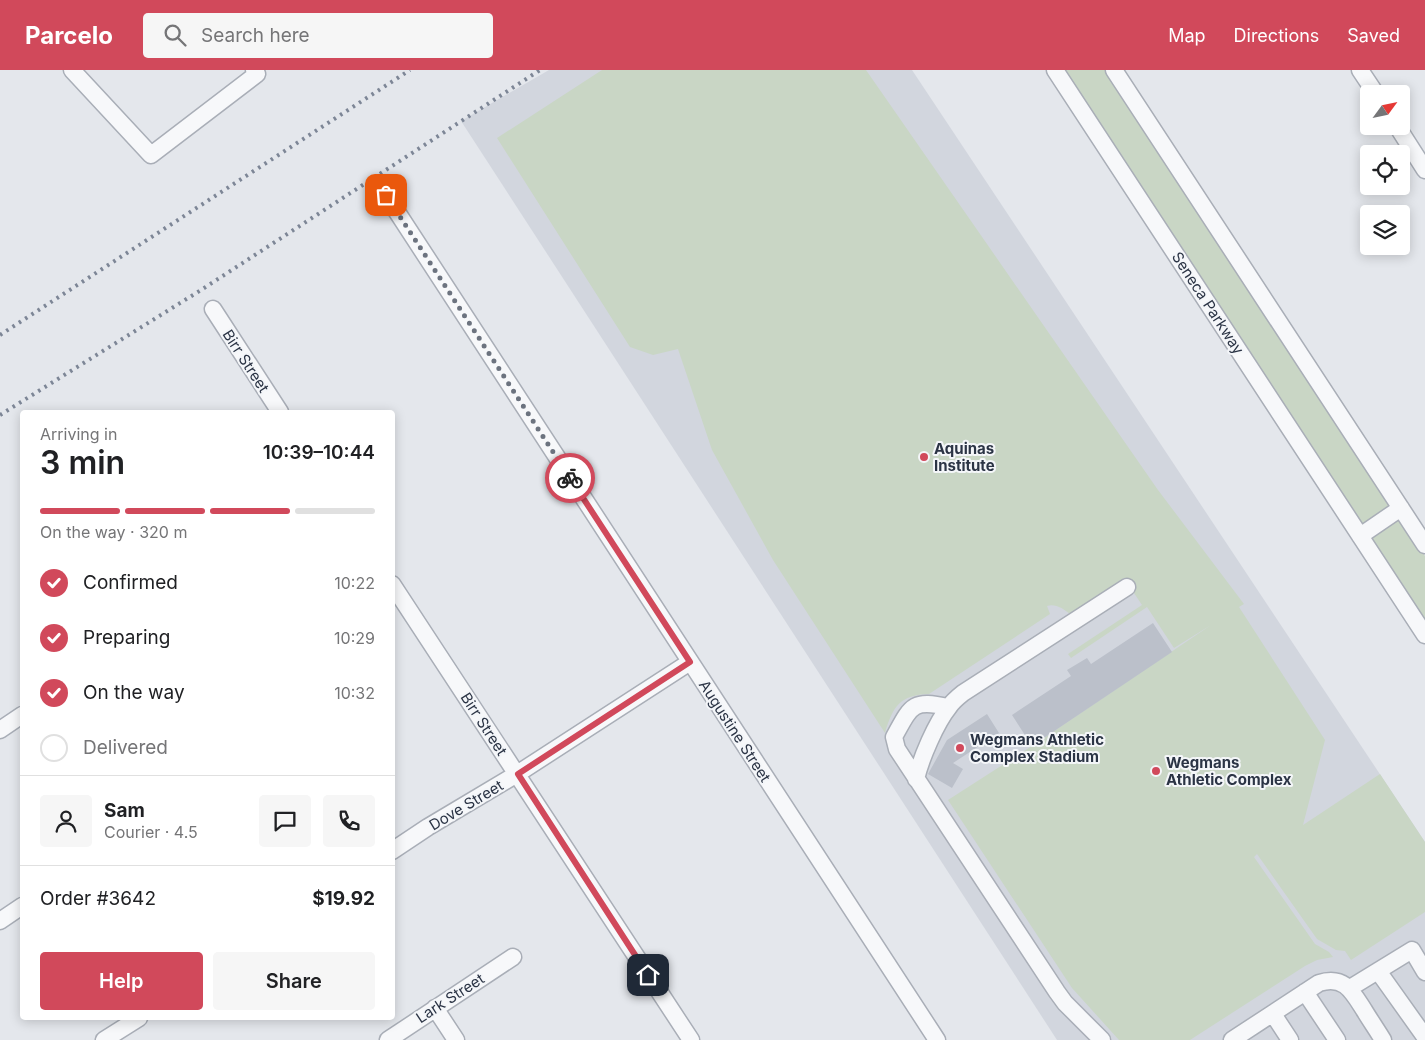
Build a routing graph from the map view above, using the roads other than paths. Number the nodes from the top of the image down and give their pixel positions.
1 (72, 70) edge
2 (254, 70) edge
3 (1055, 70) edge
4 (1114, 70) edge
5 (1360, 70) edge
6 (1370, 85) edge
7 (1403, 135) edge
8 (1425, 168) edge
9 (386, 195) dead end
10 (213, 309) dead end
11 (279, 410) edge
12 (1401, 508) junction
13 (1360, 536) junction
14 (1425, 545) edge
15 (1127, 586) dead end
16 (395, 589) edge
17 (1425, 635) edge
18 (690, 662) junction
19 (948, 707) junction
20 (20, 716) edge
21 (1, 726) edge
22 (518, 774) junction
23 (916, 779) junction
24 (395, 849) edge
25 (20, 907) edge
26 (0, 921) edge
27 (513, 957) dead end
28 (1378, 971) junction
29 (1425, 972) edge
30 (1350, 988) junction
31 (1305, 992) junction
32 (435, 1008) junction
33 (1272, 1014) junction
34 (136, 1020) edge
35 (1425, 1037) edge
36 (1238, 1038) edge
37 (104, 1040) edge
38 (388, 1040) edge
39 (456, 1040) edge
40 (691, 1040) edge
41 (937, 1040) edge
42 (1102, 1040) edge
43 (1290, 1040) edge
44 (1337, 1040) edge
45 (1383, 1040) edge

1 - 2 street
3 - 13 street, Seneca Parkway
4 - 12 street
5 - 6 street
7 - 8 street
9 - 18 street, Augustine Street
10 - 11 street, Birr Street
12 - 13 street
12 - 14 street
13 - 17 street, Seneca Parkway
15 - 19 street
16 - 22 street, Birr Street
18 - 22 street, Dove Street
18 - 41 street, Augustine Street
19 - 23 street
19 - 23 street
20 - 21 street
22 - 24 street, Dove Street
22 - 40 street, Birr Street
23 - 42 street
25 - 26 street
27 - 32 street, Lark Street
28 - 29 street
28 - 30 street
28 - 35 street
30 - 31 street
30 - 45 street
31 - 33 street
31 - 44 street
32 - 38 street, Lark Street
32 - 39 street
33 - 36 street
33 - 43 street
34 - 37 street

